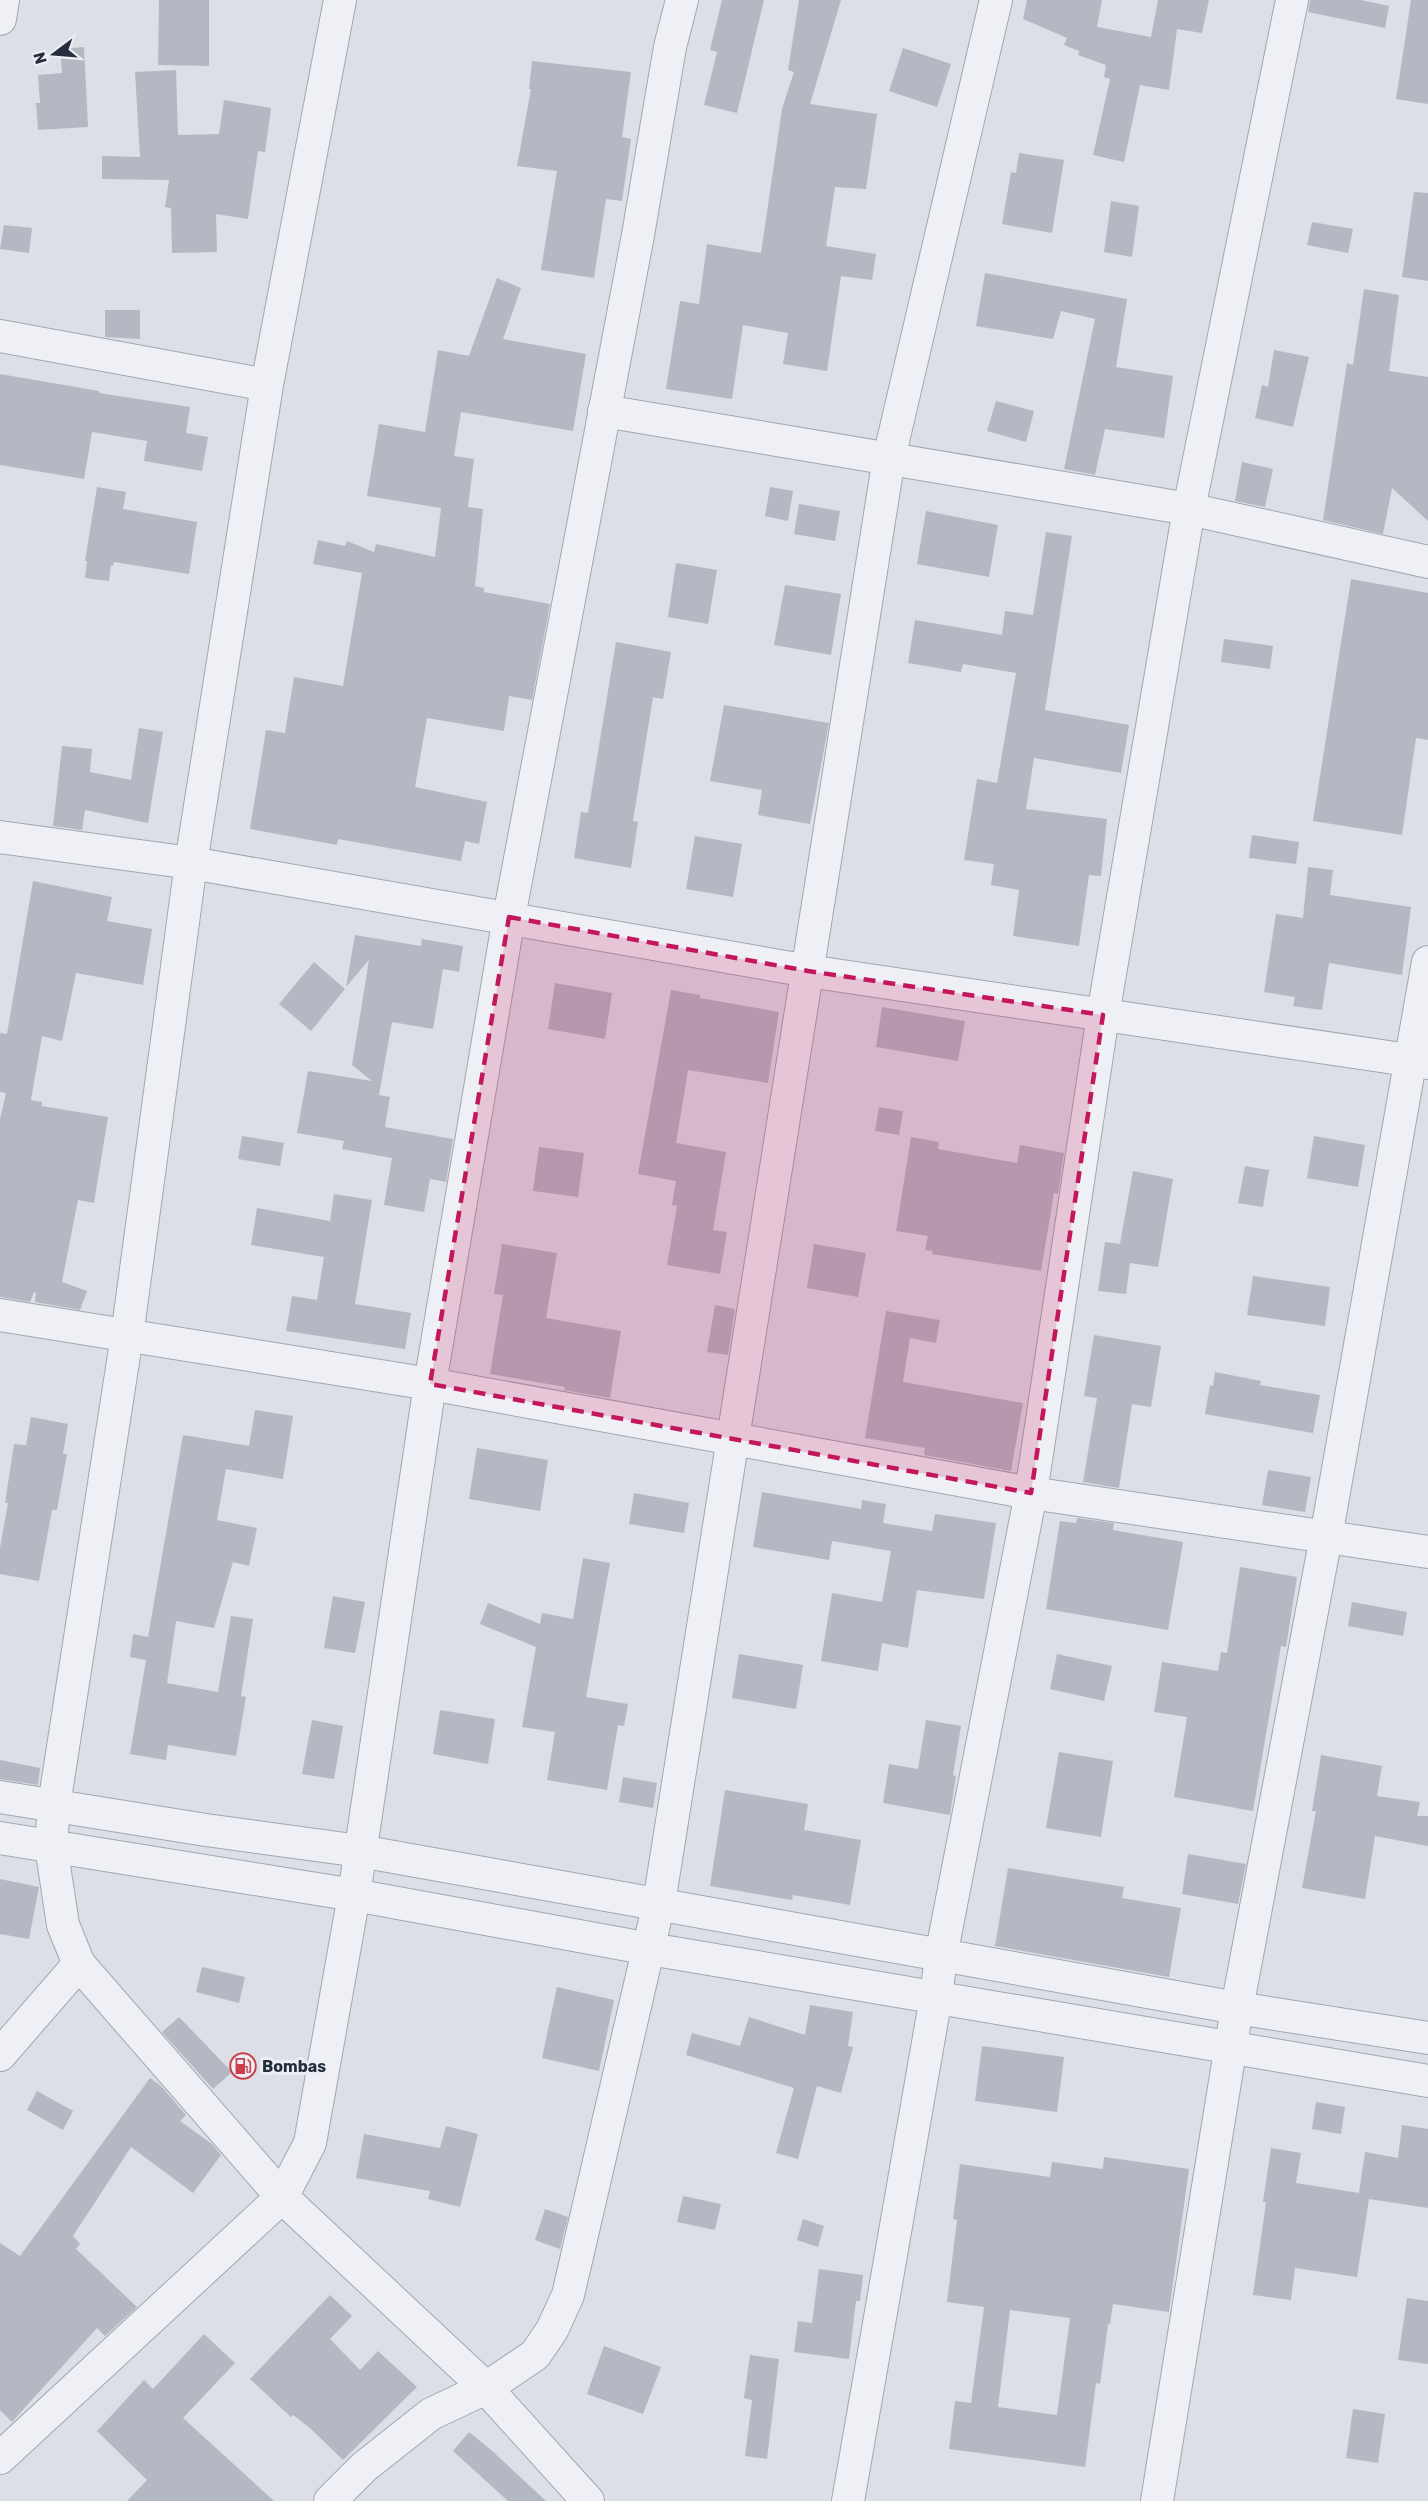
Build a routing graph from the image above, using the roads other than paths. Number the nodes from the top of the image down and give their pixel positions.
1 (3, 0) edge
2 (340, 0) edge
3 (682, 0) edge
4 (996, 0) edge
5 (1292, 0) edge
6 (0, 19) edge
7 (0, 336) edge
8 (267, 385) junction
9 (604, 411) junction
10 (889, 458) junction
11 (1189, 509) junction
12 (1428, 562) edge
13 (0, 837) edge
14 (191, 863) junction
15 (508, 917) junction
16 (1428, 962) edge
17 (808, 971) junction
18 (1103, 1015) junction
19 (1420, 1062) edge
20 (0, 1315) edge
21 (127, 1336) junction
22 (430, 1384) junction
23 (732, 1440) junction
24 (1031, 1493) junction
25 (1326, 1537) junction
26 (1428, 1552) edge
27 (0, 1797) edge
28 (54, 1805) junction
29 (0, 1838) edge
30 (51, 1846) junction
31 (360, 1851) junction
32 (354, 1895) junction
33 (659, 1904) junction
34 (650, 1949) junction
35 (941, 1956) junction
36 (79, 1964) junction
37 (936, 1997) junction
38 (1237, 2008) junction
39 (1428, 2038) edge
40 (1230, 2049) junction
41 (0, 2055) edge
42 (1428, 2081) edge
43 (282, 2197) junction
44 (486, 2388) junction
45 (0, 2458) edge
46 (330, 2501) edge
47 (588, 2501) edge
48 (848, 2501) edge
49 (1158, 2501) edge

1 - 6 street
2 - 8 street
3 - 9 street
4 - 10 street
5 - 11 street
7 - 8 street
8 - 14 street
9 - 10 street
9 - 15 street
10 - 11 street
10 - 17 street
11 - 12 street
11 - 18 street
13 - 14 street
14 - 15 street
14 - 21 street
15 - 17 street
15 - 22 street
16 - 19 street
17 - 18 street
17 - 23 street
18 - 19 street
18 - 24 street
19 - 25 street
20 - 21 street
21 - 22 street
21 - 28 street
22 - 23 street
22 - 31 street
23 - 24 street
23 - 33 street
24 - 25 street
24 - 35 street
25 - 26 street
25 - 38 street
27 - 28 street
28 - 30 street
28 - 31 street
29 - 30 street
30 - 32 street
30 - 36 street
31 - 32 street
31 - 33 street
32 - 34 street
32 - 43 street
33 - 34 street
33 - 35 street
34 - 37 street
34 - 44 street
35 - 37 street
35 - 38 street
36 - 41 street
36 - 43 street
37 - 40 street
37 - 48 street
38 - 39 street
38 - 40 street
40 - 42 street
40 - 49 street
43 - 44 street
43 - 45 street
44 - 46 street
44 - 47 street

